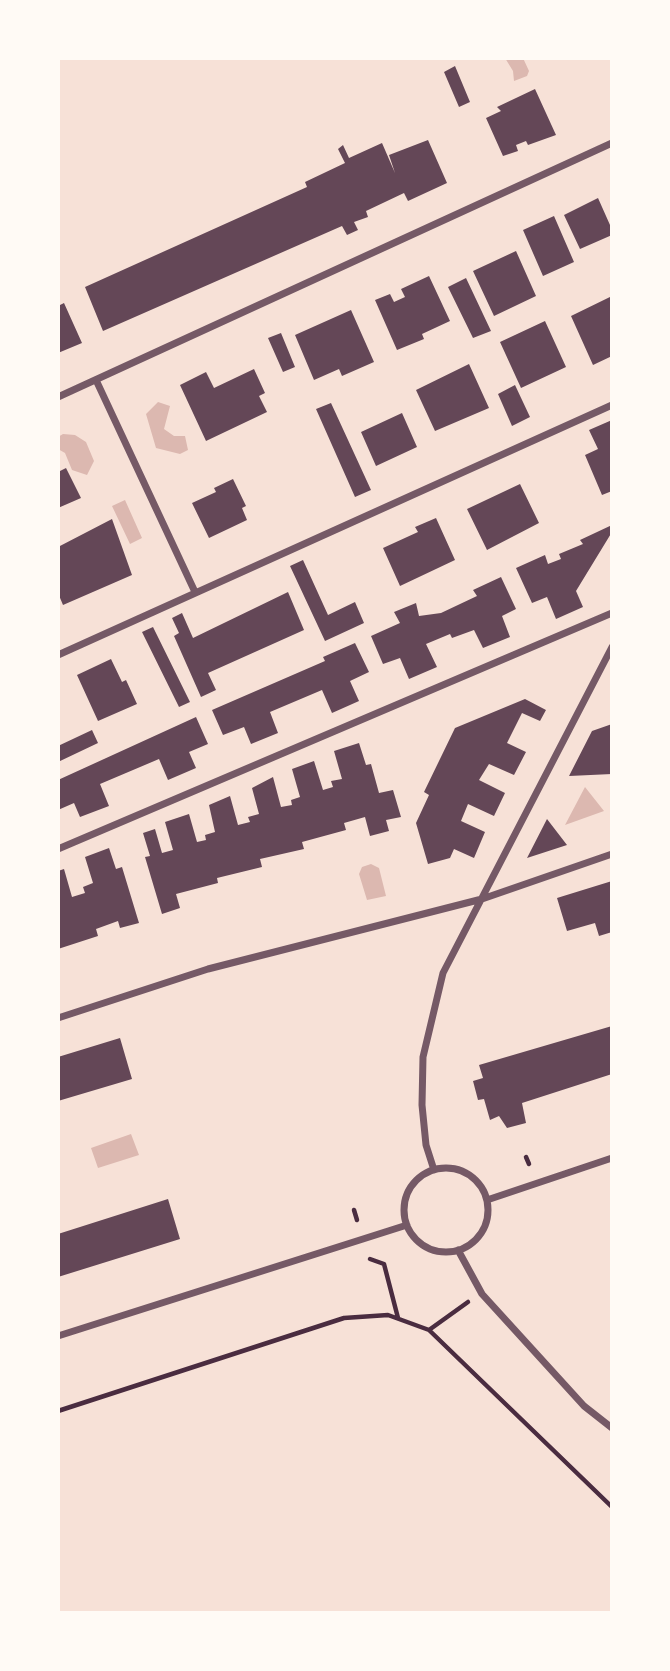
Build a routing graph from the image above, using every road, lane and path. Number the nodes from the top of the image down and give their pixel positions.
1 (612, 143) edge
2 (96, 380) junction
3 (58, 397) edge
4 (612, 405) edge
5 (195, 592) junction
6 (612, 613) edge
7 (612, 647) edge
8 (58, 655) edge
9 (58, 849) edge
10 (612, 854) edge
11 (482, 899) junction
12 (58, 1018) edge
13 (526, 1157) dead end
14 (612, 1158) edge
15 (529, 1164) dead end
16 (434, 1170) junction
17 (487, 1200) junction
18 (354, 1210) dead end
19 (357, 1220) dead end
20 (407, 1224) junction
21 (458, 1250) junction
22 (370, 1259) dead end
23 (468, 1302) dead end
24 (398, 1319) junction
25 (429, 1330) junction
26 (58, 1336) edge
27 (58, 1411) edge
28 (612, 1429) edge
29 (612, 1507) edge

1 - 2 street
2 - 3 street
2 - 5 street
4 - 5 street
5 - 8 street
6 - 9 street
7 - 11 street
10 - 11 street
11 - 12 street
11 - 16 street
13 - 15 path
14 - 17 street
16 - 17 street
16 - 20 street
17 - 21 street
18 - 19 path
20 - 21 street
20 - 26 street
21 - 28 street
22 - 24 path
23 - 25 path
24 - 25 path
24 - 27 path
25 - 29 path

